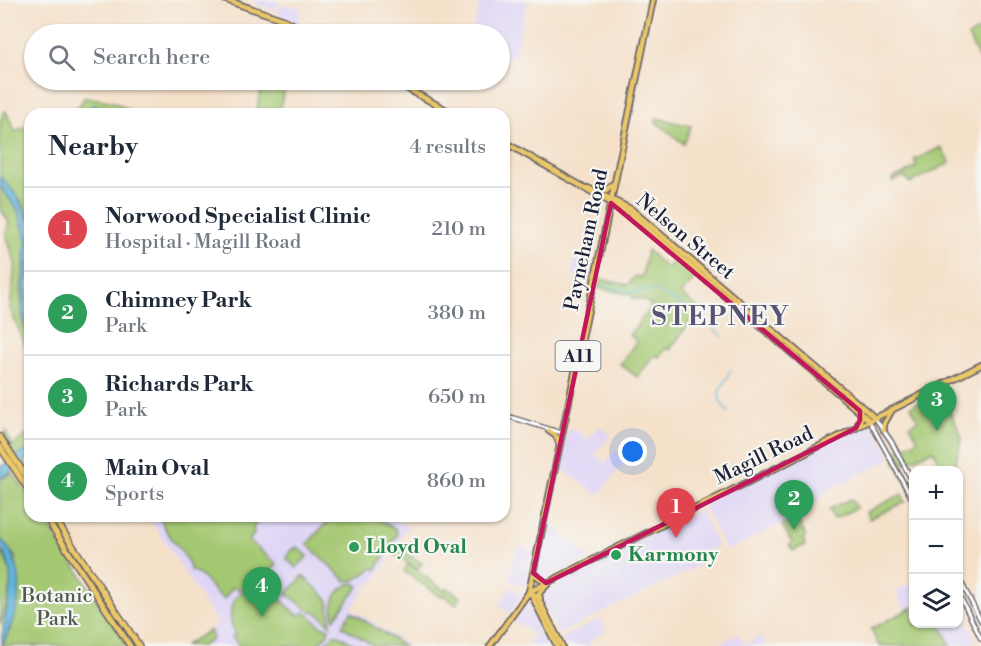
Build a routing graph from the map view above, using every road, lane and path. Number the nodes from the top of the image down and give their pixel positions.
1 (226, 0) edge
2 (653, 0) edge
3 (291, 24) edge
4 (410, 90) edge
5 (443, 108) edge
6 (510, 145) edge
7 (615, 182) junction
8 (583, 186) junction
9 (594, 189) junction
10 (611, 200) junction
11 (784, 343) junction
12 (981, 366) edge
13 (892, 410) junction
14 (860, 411) junction
15 (510, 418) edge
16 (872, 420) junction
17 (856, 428) junction
18 (884, 430) junction
19 (549, 431) junction
20 (562, 433) junction
21 (0, 437) edge
22 (560, 446) junction
23 (1, 447) edge
24 (899, 454) junction
25 (891, 458) junction
26 (909, 474) edge
27 (24, 476) edge
28 (909, 492) edge
29 (49, 522) edge
30 (57, 522) edge
31 (65, 534) junction
32 (59, 538) junction
33 (533, 573) junction
34 (552, 580) junction
35 (546, 583) junction
36 (963, 586) edge
37 (529, 592) junction
38 (963, 602) edge
39 (541, 603) junction
40 (517, 609) junction
41 (118, 614) junction
42 (543, 618) junction
43 (981, 621) edge
44 (118, 628) junction
45 (981, 639) edge
46 (130, 646) edge
47 (139, 646) edge
48 (490, 646) edge
49 (559, 646) edge

1 - 3 main road
2 - 7 main road, Payneham Road / A11
4 - 5 main road
6 - 8 main road
7 - 9 main road
7 - 10 main road, Payneham Road / A11
8 - 9 main road
8 - 10 main road
9 - 10 main road
10 - 11 main road, Nelson Street
10 - 20 main road, Payneham Road / A11
11 - 14 main road, Nelson Street
11 - 16 main road, Nelson Street
12 - 13 main road, Magill Road
13 - 16 main road, Magill Road
13 - 18 main road
14 - 16 main road, Nelson Street
14 - 17 main road
15 - 19 street
16 - 17 main road, Magill Road
16 - 18 street
16 - 25 street
17 - 34 main road, Magill Road
18 - 24 street
19 - 20 street
19 - 22 main road
20 - 22 main road, Payneham Road / A11
21 - 23 highway
22 - 33 main road, Payneham Road / A11
23 - 27 highway
24 - 25 street
24 - 26 street
25 - 28 street
29 - 32 highway
30 - 31 highway
31 - 32 highway
31 - 41 highway
32 - 44 highway
33 - 35 main road
33 - 37 main road, Payneham Road / A11
34 - 35 main road, Magill Road
34 - 39 main road
35 - 37 main road, Magill Road
36 - 43 street
37 - 39 main road
37 - 40 main road, A11
37 - 42 main road
38 - 45 street
39 - 49 main road
40 - 42 main road
40 - 48 main road, A11
41 - 44 highway
41 - 47 highway
42 - 49 main road
44 - 46 highway

